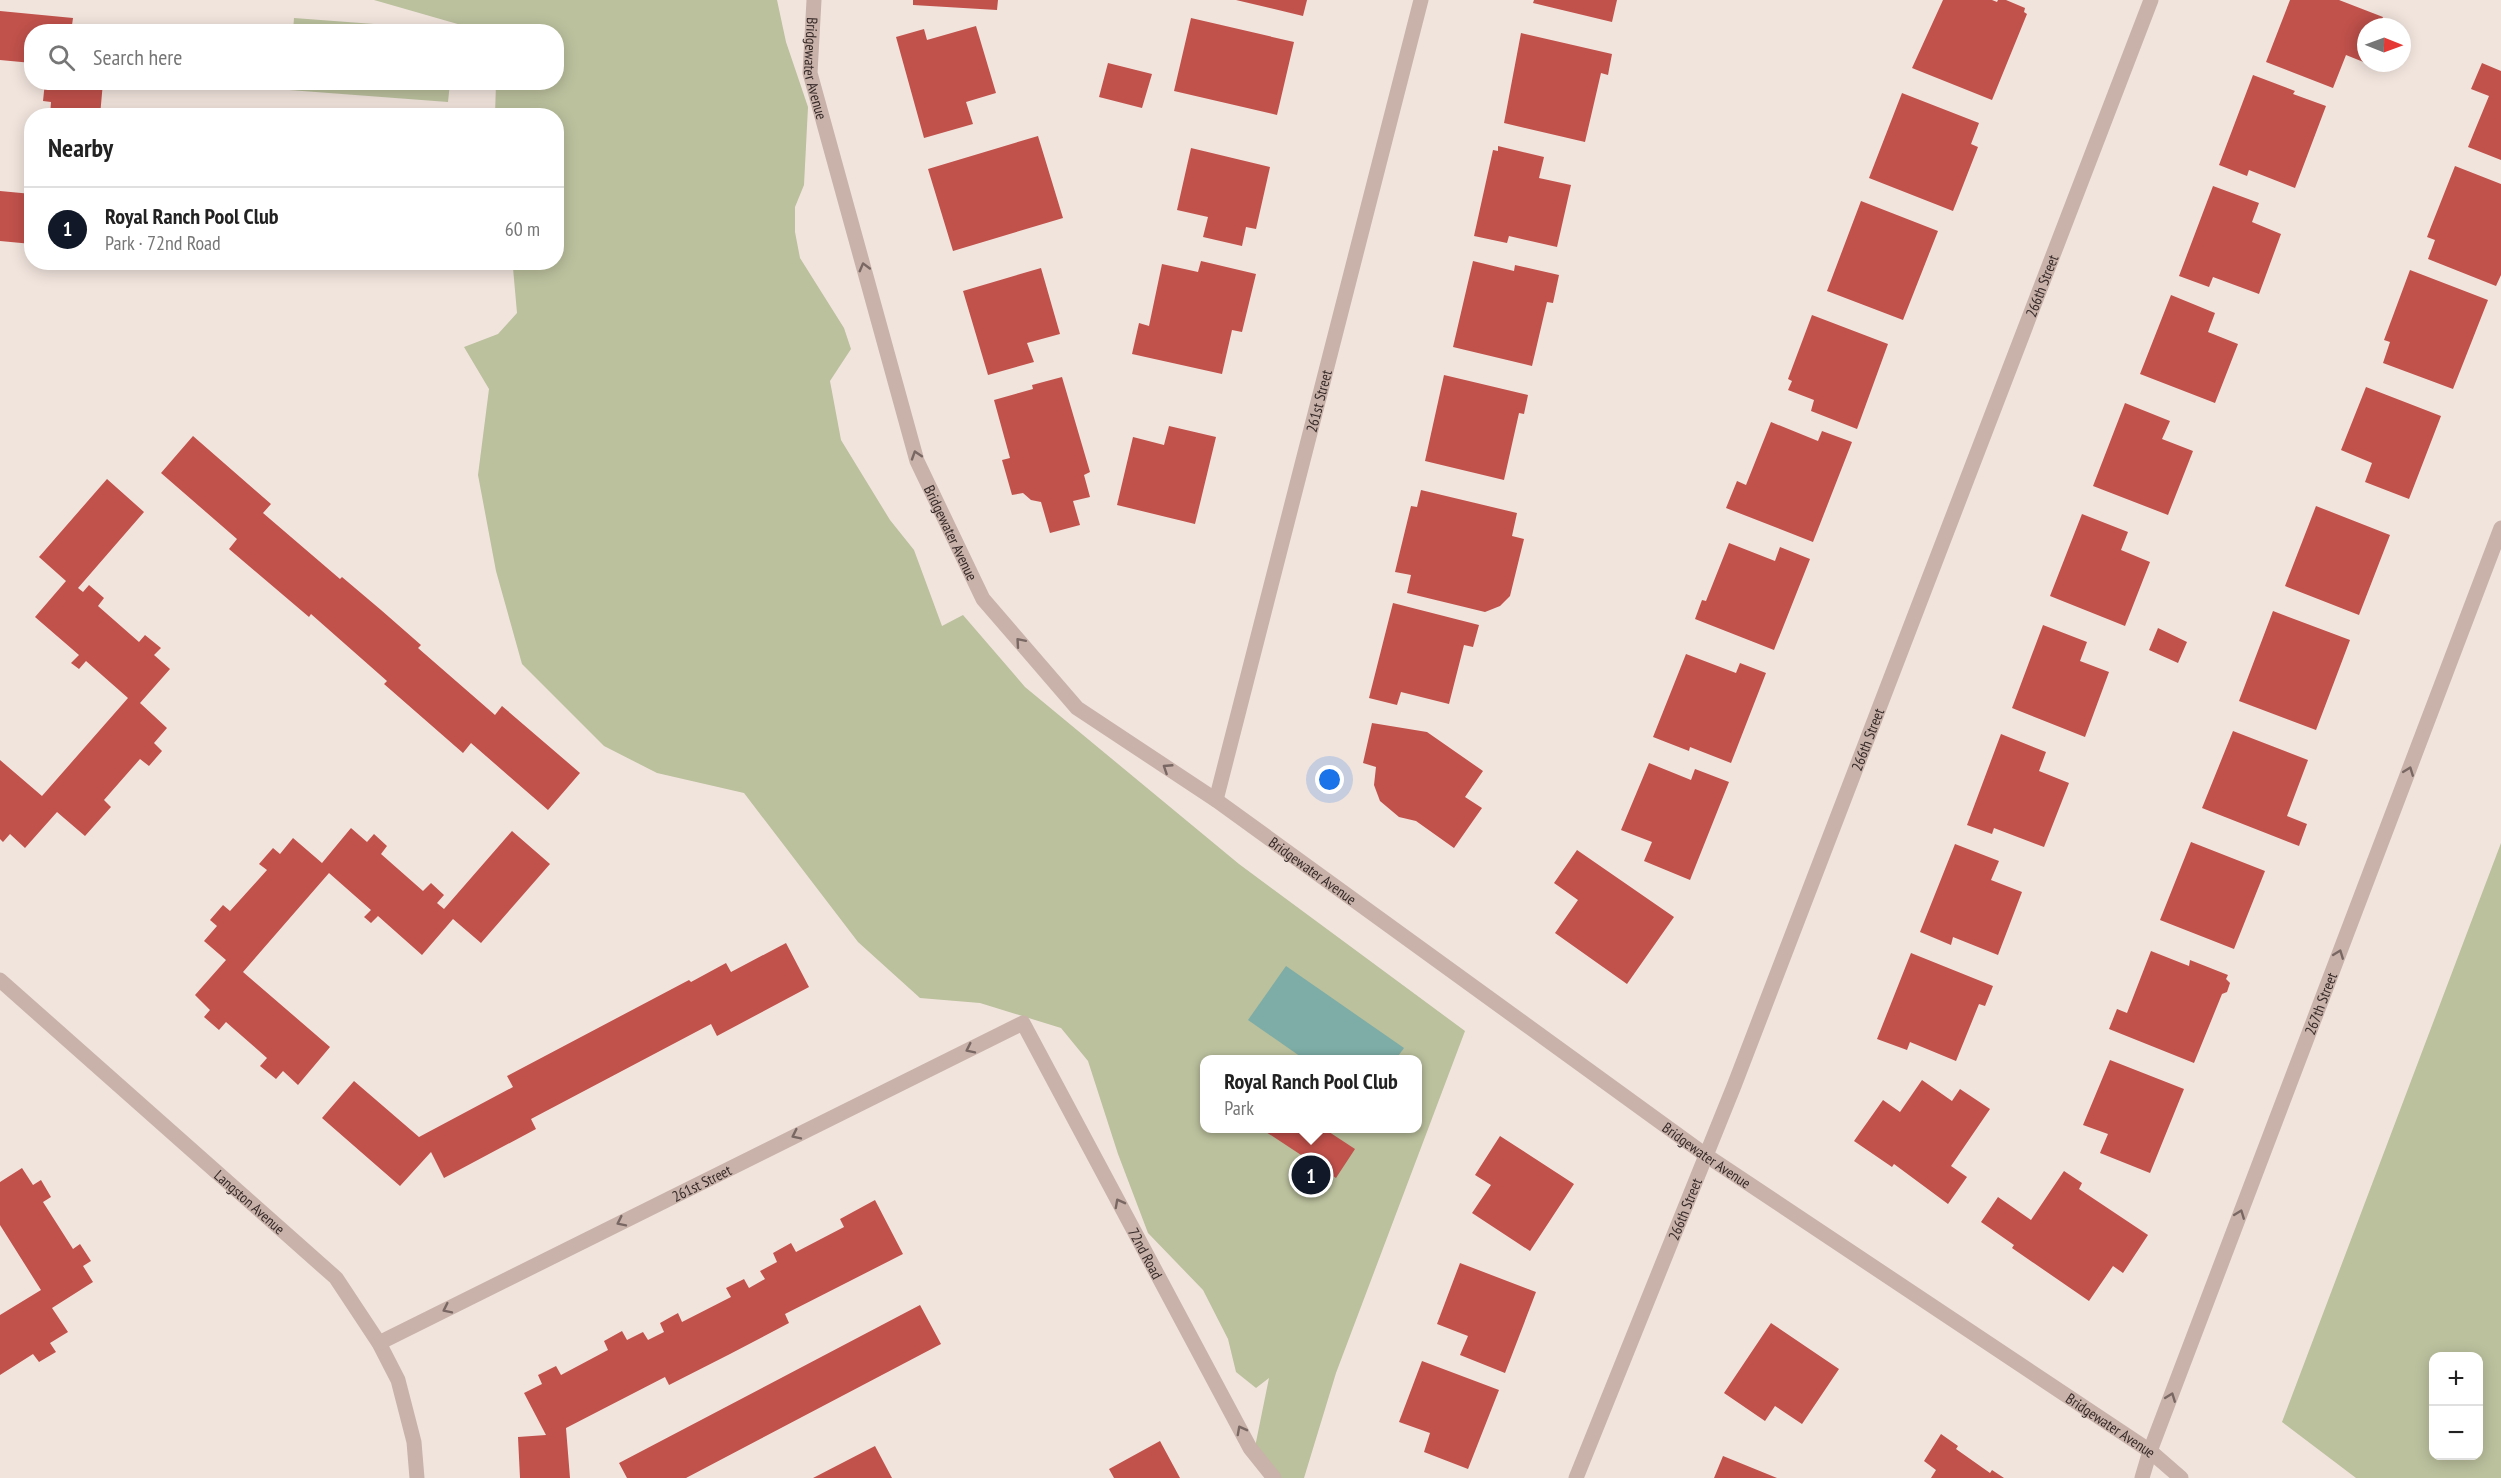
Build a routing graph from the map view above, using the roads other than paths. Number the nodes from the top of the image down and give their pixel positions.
1 (814, 0) edge
2 (1421, 0) edge
3 (2151, 0) edge
4 (2501, 528) edge
5 (1216, 800) junction
6 (0, 980) edge
7 (1023, 1023) joint
8 (1707, 1156) junction
9 (379, 1343) junction
10 (2150, 1451) junction
11 (417, 1478) edge
12 (1274, 1478) edge
13 (1576, 1478) edge
14 (2142, 1478) edge
15 (2181, 1478) edge

5 -> 1 street, Bridgewater Avenue
2 - 5 street, 261st Street
3 - 8 street, 266th Street
10 -> 4 street, 267th Street
5 - 8 street, Bridgewater Avenue
6 - 9 street, Langston Avenue
7 -> 9 street, 261st Street
12 -> 7 street, 72nd Road
8 - 10 street, Bridgewater Avenue
8 - 13 street, 266th Street
9 - 11 street, Langston Avenue
10 - 14 street, 267th Street
10 - 15 street, Bridgewater Avenue

